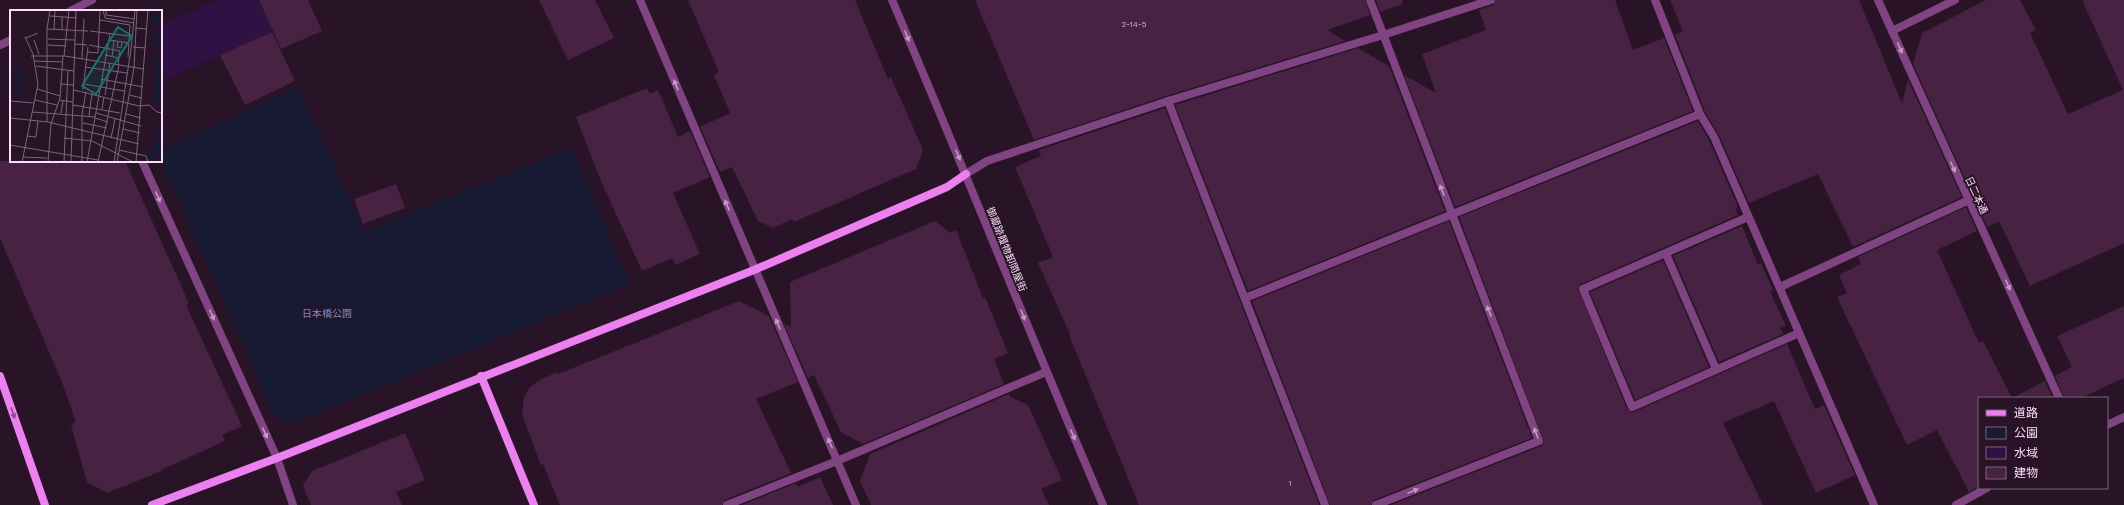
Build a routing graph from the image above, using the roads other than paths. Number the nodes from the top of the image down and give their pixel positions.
1 (92, 0) edge
2 (640, 0) edge
3 (892, 0) edge
4 (1370, 0) edge
5 (1491, 0) edge
6 (1655, 0) edge
7 (1878, 0) edge
8 (1955, 0) edge
9 (72, 10) edge
10 (1892, 31) junction
11 (1383, 35) junction
12 (10, 40) edge
13 (0, 45) edge
14 (1168, 101) junction
15 (1700, 114) junction
16 (142, 162) edge
17 (966, 174) junction
18 (1969, 200) junction
19 (1451, 213) junction
20 (1748, 217) junction
21 (1666, 254) junction
22 (754, 270) junction
23 (1780, 287) junction
24 (1245, 298) junction
25 (1799, 333) junction
26 (1716, 369) junction
27 (1046, 372) junction
28 (481, 376) junction
29 (1, 379) edge
30 (2059, 397) edge
31 (2124, 417) edge
32 (2108, 425) edge
33 (276, 458) junction
34 (837, 461) junction
35 (1985, 489) edge
36 (45, 505) edge
37 (152, 505) edge
38 (293, 505) edge
39 (534, 505) edge
40 (727, 505) edge
41 (856, 505) edge
42 (1103, 505) edge
43 (1325, 505) edge
44 (1376, 505) edge
45 (1874, 505) edge
46 (1956, 505) edge

1 - 9 street
22 -> 2 street
3 -> 17 street, 御蔵跡履物卸問屋街
4 - 11 street
5 - 11 street
6 - 15 street
7 - 10 street, 日二本通
8 - 10 street
10 -> 18 street, 日二本通
11 - 14 street
19 -> 11 street
12 - 13 street
14 - 17 street
14 - 24 street
15 - 19 street
15 - 20 street
16 -> 33 street
17 - 22 street
17 -> 27 street, 御蔵跡履物卸問屋街
18 - 23 street
18 -> 30 street, 日二本通
19 - 24 street
44 -> 19 street
20 - 21 street
20 - 23 street
21 - 26 street
21 - 26 street
22 - 28 street
34 -> 22 street
23 - 25 street
24 - 43 street
25 - 26 street
25 - 45 street
27 - 34 street
27 -> 42 street, 御蔵跡履物卸問屋街
28 - 33 street
28 - 39 street
29 -> 36 street
31 - 32 street
33 - 37 street
33 - 38 street
34 - 40 street
34 - 41 street
35 - 46 street

